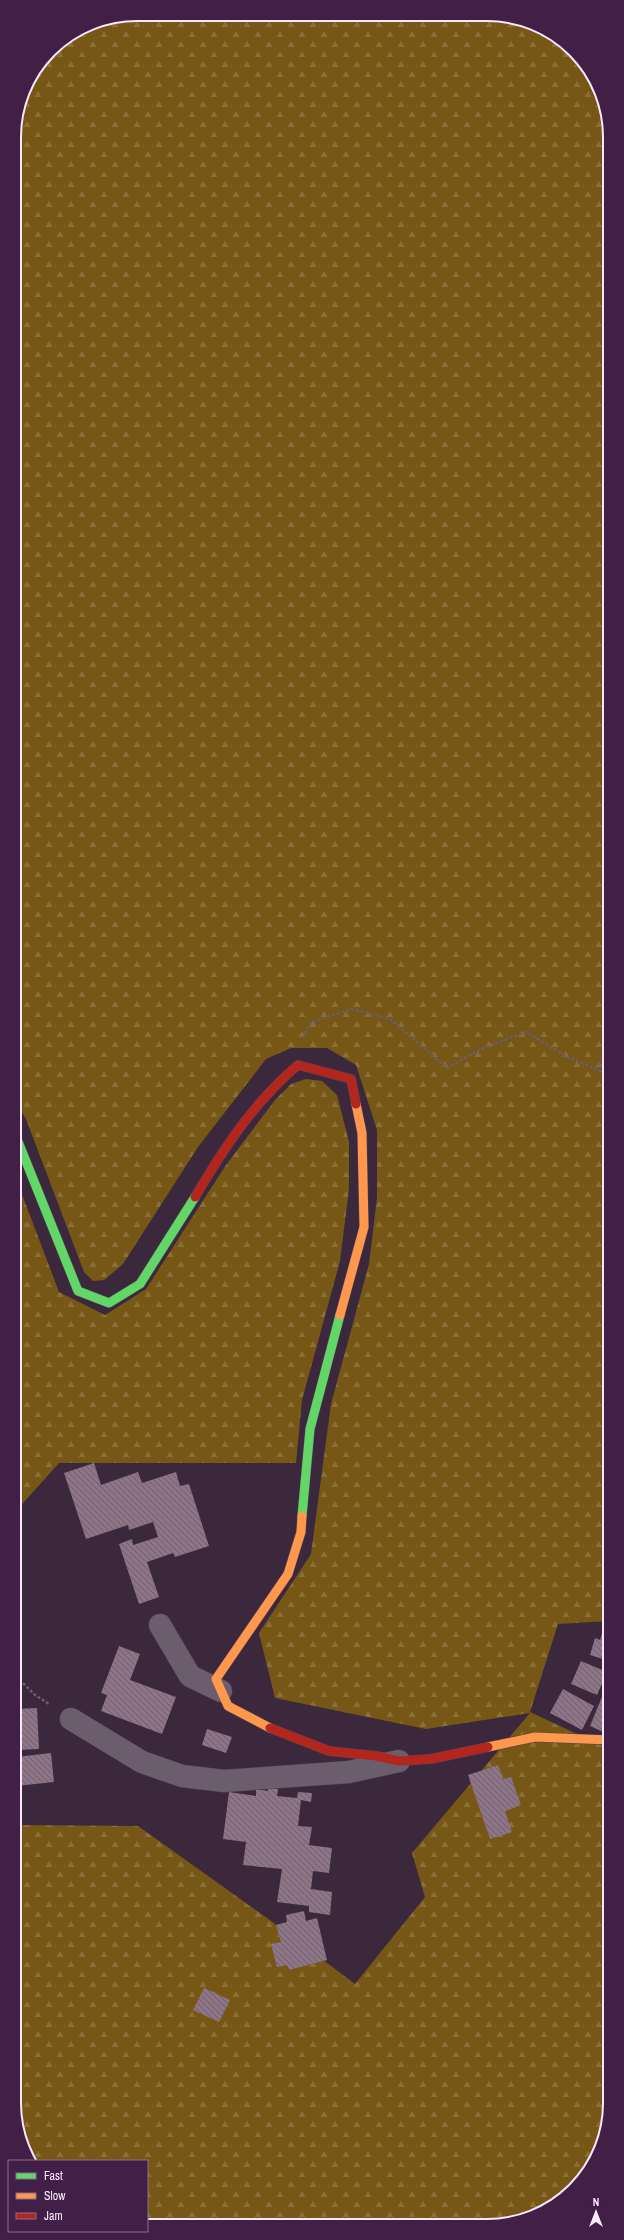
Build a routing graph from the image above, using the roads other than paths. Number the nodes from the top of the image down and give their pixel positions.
1 (21, 1149) edge
2 (160, 1625) dead end
3 (221, 1691) junction
4 (71, 1720) road end
5 (603, 1740) edge
6 (399, 1760) junction

1 - 3 street
2 - 3 street
3 - 6 street
4 - 6 street
5 - 6 street

